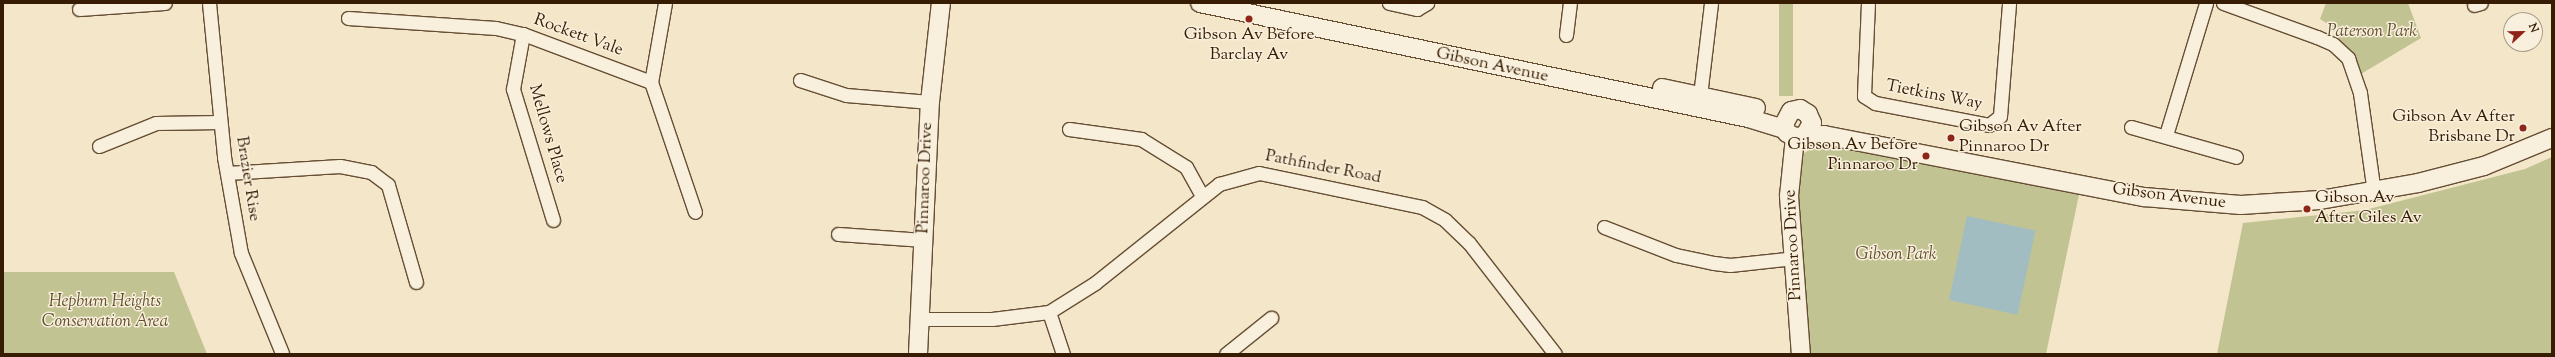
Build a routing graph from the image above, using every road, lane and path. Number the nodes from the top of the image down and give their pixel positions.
1 (165, 3) edge
2 (209, 3) edge
3 (665, 3) edge
4 (941, 3) edge
5 (1200, 3) edge
6 (1246, 3) edge
7 (1389, 3) edge
8 (1427, 3) edge
9 (1570, 3) edge
10 (1711, 3) edge
11 (1868, 3) edge
12 (2009, 3) edge
13 (2206, 3) edge
14 (2223, 3) edge
15 (79, 9) dead end
16 (348, 18) dead end
17 (523, 34) junction
18 (1566, 35) dead end
19 (800, 80) dead end
20 (651, 82) junction
21 (1700, 101) junction
22 (930, 102) junction
23 (220, 122) junction
24 (1797, 127) junction
25 (2131, 127) dead end
26 (2552, 127) edge
27 (1069, 129) dead end
28 (2166, 135) junction
29 (2552, 138) edge
30 (99, 146) dead end
31 (2236, 157) dead end
32 (226, 172) junction
33 (2373, 187) junction
34 (1202, 196) junction
35 (695, 212) dead end
36 (553, 220) dead end
37 (1604, 227) dead end
38 (838, 234) dead end
39 (924, 240) junction
40 (1794, 258) junction
41 (416, 282) dead end
42 (1049, 312) junction
43 (1271, 318) dead end
44 (917, 319) junction
45 (282, 353) edge
46 (918, 354) edge
47 (1063, 354) edge
48 (1226, 354) edge
49 (1554, 354) edge
50 (1801, 354) edge

1 - 15 street
2 - 23 street, Brazier Rise
3 - 20 street
4 - 22 main road, Pinnaroo Drive
5 - 21 main road, Gibson Avenue
6 - 21 main road, Gibson Avenue
7 - 8 street
9 - 18 street
10 - 21 street
11 - 12 street, Tietkins Way
13 - 28 street
14 - 33 street
16 - 17 street, Rockett Vale
17 - 20 street, Rockett Vale
17 - 36 street, Mellows Place
19 - 22 street
20 - 35 street
21 - 24 main road, Gibson Avenue
22 - 39 main road, Pinnaroo Drive
23 - 30 street
23 - 32 street, Brazier Rise
24 - 33 main road, Gibson Avenue
24 - 40 main road, Pinnaroo Drive
25 - 28 street
26 - 33 main road, Gibson Avenue
27 - 34 street
28 - 31 street
29 - 33 main road, Gibson Avenue
32 - 41 street
32 - 45 street, Brazier Rise
34 - 42 street, Pathfinder Road
34 - 49 street, Pathfinder Road
37 - 40 street
38 - 39 street
39 - 44 main road, Pinnaroo Drive
40 - 50 main road, Pinnaroo Drive
42 - 44 street, Pathfinder Road
42 - 47 street
43 - 48 street
44 - 46 main road, Pinnaroo Drive

